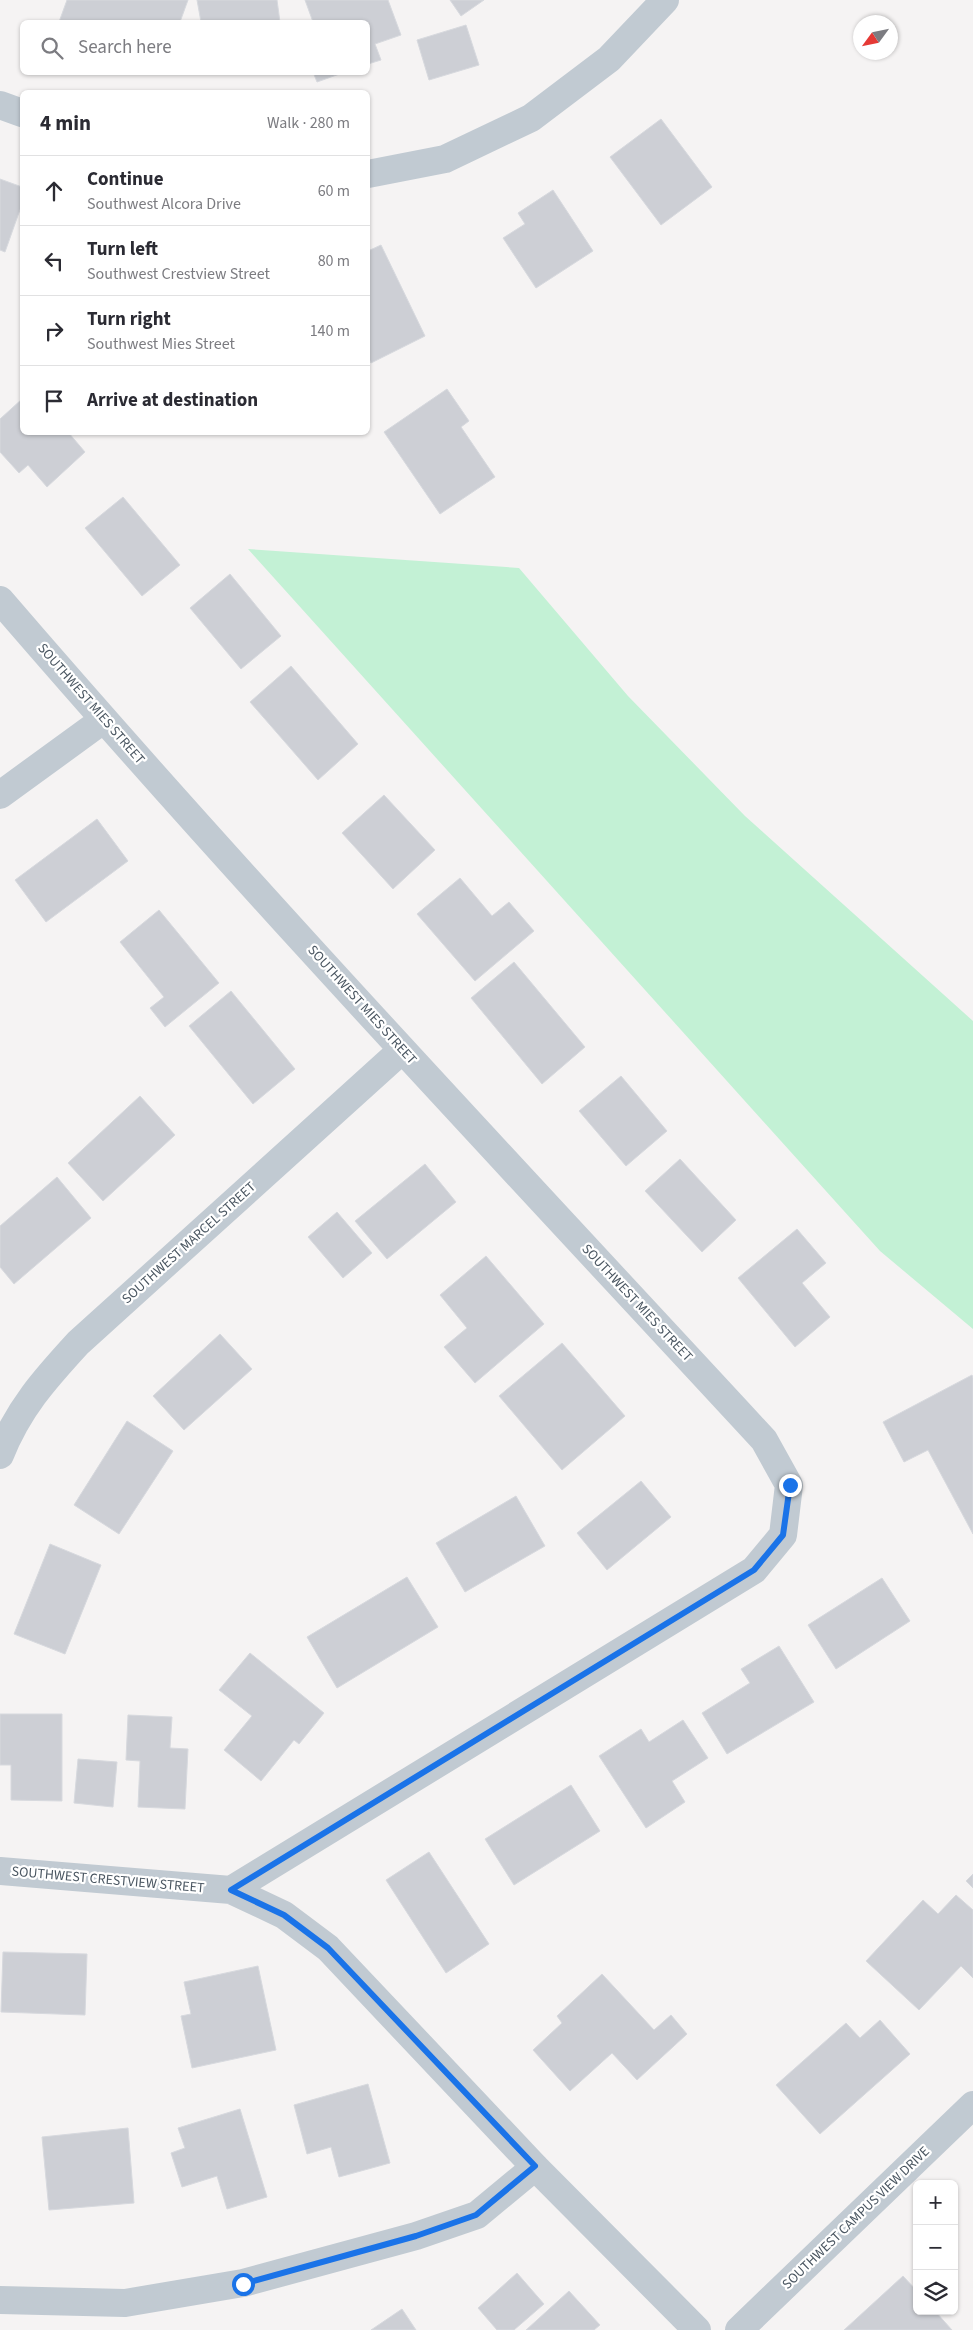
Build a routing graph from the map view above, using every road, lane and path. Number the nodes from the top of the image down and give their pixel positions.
1 (665, 0) edge
2 (0, 105) edge
3 (20, 112) edge
4 (370, 174) edge
5 (0, 600) edge
6 (103, 720) junction
7 (0, 795) edge
8 (402, 1050) junction
9 (0, 1455) edge
10 (0, 1871) edge
11 (231, 1890) junction
12 (973, 2105) edge
13 (535, 2166) junction
14 (0, 2300) edge
15 (697, 2330) edge
16 (739, 2330) edge

1 - 4 street
2 - 3 street
5 - 6 street, SOUTHWEST MIES STREET
6 - 7 street
6 - 8 street, SOUTHWEST MIES STREET
8 - 9 street, SOUTHWEST MARCEL STREET
8 - 11 street, SOUTHWEST MIES STREET
10 - 11 street, SOUTHWEST CRESTVIEW STREET
11 - 13 street, SOUTHWEST CRESTVIEW STREET
12 - 16 street, SOUTHWEST CAMPUS VIEW DRIVE
13 - 14 street
13 - 15 street, SOUTHWEST CRESTVIEW STREET

